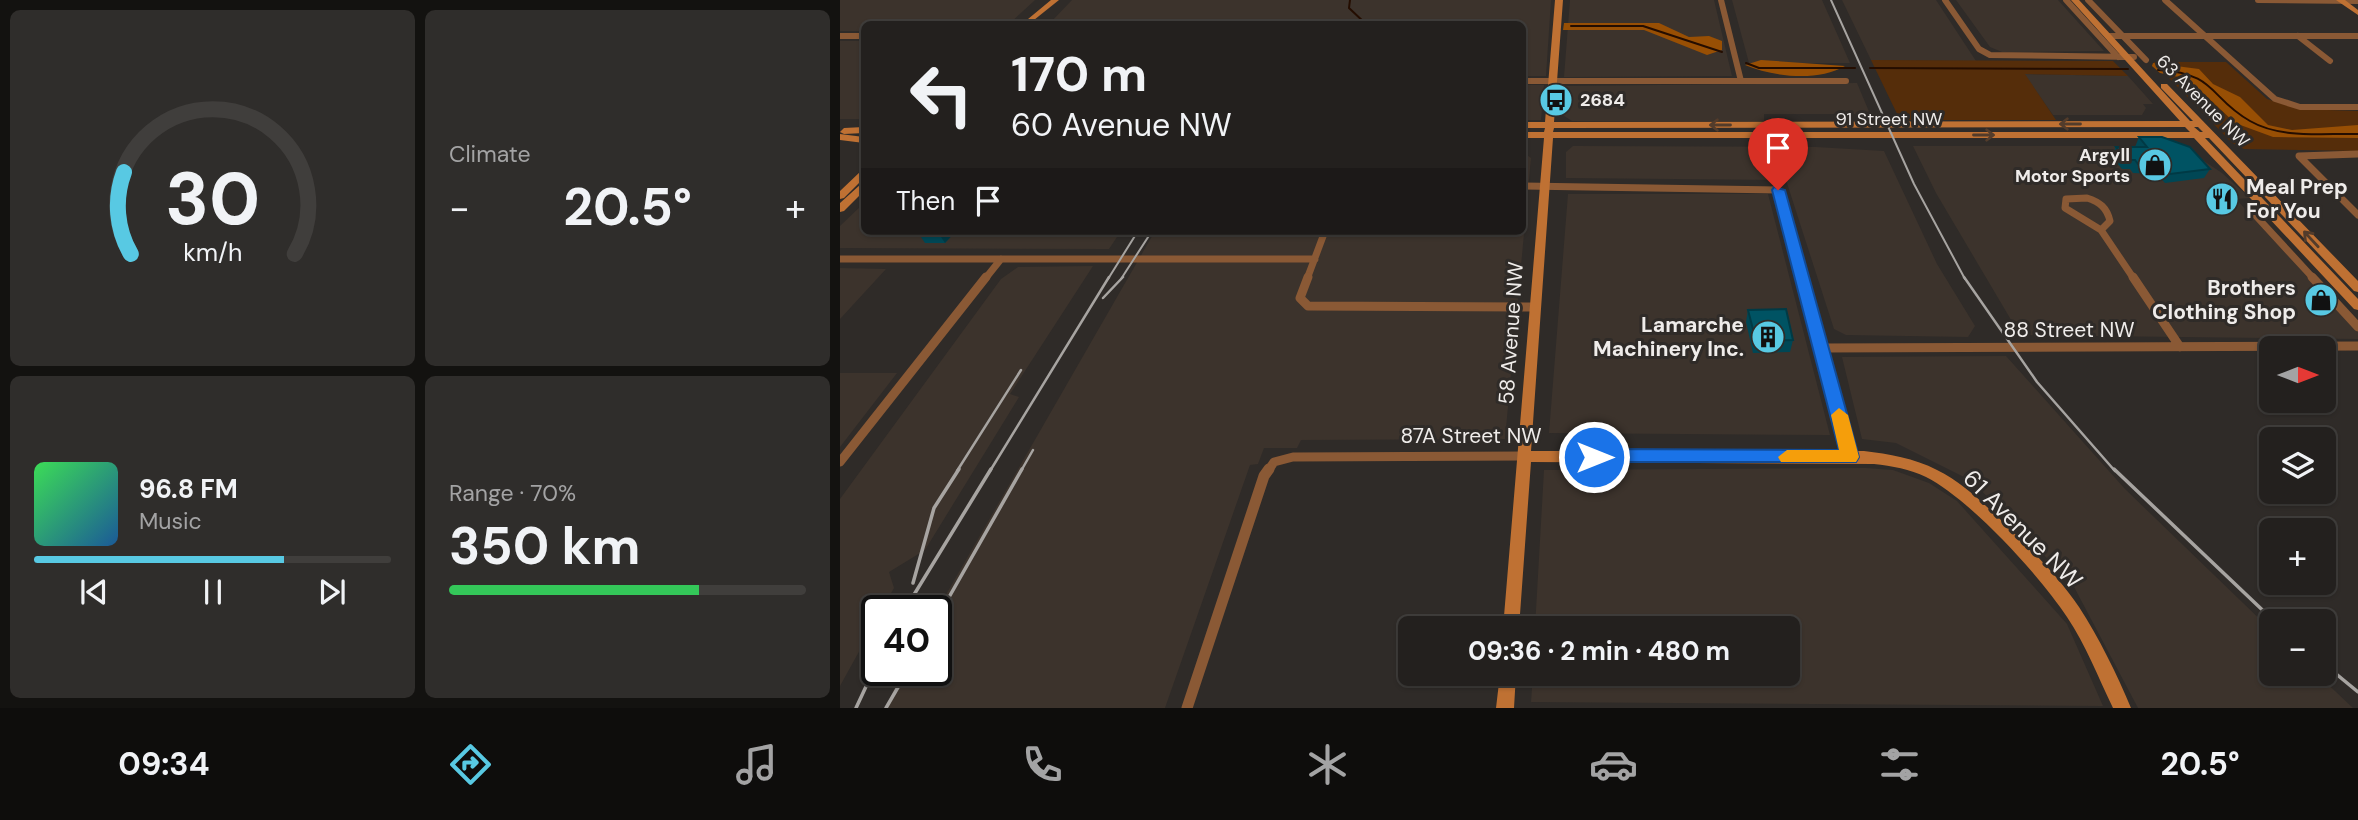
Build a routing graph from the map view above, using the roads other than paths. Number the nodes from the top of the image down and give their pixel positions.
1 (1055, 0) edge
2 (1559, 0) edge
3 (1721, 0) edge
4 (1945, 0) edge
5 (2066, 0) edge
6 (2075, 0) edge
7 (2080, 0) edge
8 (2088, 0) edge
9 (2165, 0) edge
10 (2258, 0) edge
11 (2340, 0) edge
12 (2358, 1) edge
13 (1045, 10) junction
14 (2358, 13) edge
15 (1029, 21) edge
16 (1036, 21) edge
17 (840, 36) edge
18 (861, 36) edge
19 (2115, 36) junction
20 (2204, 36) junction
21 (2298, 36) junction
22 (2358, 36) edge
23 (2118, 57) junction
24 (2131, 57) junction
25 (2146, 60) dead end
26 (2330, 61) dead end
27 (1553, 80) junction
28 (1846, 80) dead end
29 (1526, 81) edge
30 (1741, 81) junction
31 (2166, 99) junction
32 (2358, 107) edge
33 (2187, 124) junction
34 (2202, 124) junction
35 (840, 125) edge
36 (861, 128) edge
37 (861, 129) edge
38 (2137, 129) junction
39 (1526, 130) edge
40 (1549, 130) junction
41 (840, 135) edge
42 (2197, 135) junction
43 (2213, 135) junction
44 (861, 138) edge
45 (2213, 152) junction
46 (2358, 154) edge
47 (861, 176) edge
48 (1526, 186) edge
49 (1544, 186) junction
50 (861, 189) edge
51 (840, 196) edge
52 (2264, 208) junction
53 (840, 209) edge
54 (2358, 215) edge
55 (2101, 230) junction
56 (1323, 235) edge
57 (840, 259) edge
58 (1314, 259) junction
59 (1001, 260) junction
60 (2358, 288) edge
61 (2358, 306) edge
62 (1535, 307) junction
63 (2358, 327) edge
64 (2358, 346) edge
65 (2180, 347) junction
66 (1822, 348) junction
67 (1524, 456) junction
68 (1850, 457) junction
69 (840, 462) edge
70 (1919, 468) joint
71 (1512, 616) edge
72 (1507, 686) edge
73 (1187, 708) edge
74 (1506, 708) edge
75 (2122, 708) edge

1 - 13 main road
2 - 27 main road, 58 Avenue NW
3 - 30 street
4 - 23 street
5 - 23 street
6 - 19 main road, 63 Avenue NW
7 - 19 main road, 63 Avenue NW
8 - 19 street, 63 Avenue NW
9 - 20 street
10 - 11 street
11 - 12 street
11 - 14 main road
13 - 15 main road
13 - 16 main road
17 - 18 street
19 - 20 street
19 - 24 main road, 63 Avenue NW
19 - 25 street, 63 Avenue NW
20 - 21 street
20 - 32 street
21 - 22 street
21 - 26 street
23 - 24 street
24 - 31 main road, 63 Avenue NW
24 - 34 main road, 63 Avenue NW
27 - 29 street
27 - 30 street
27 - 40 main road, 58 Avenue NW
28 - 30 street
31 - 33 main road, 63 Avenue NW
31 - 38 main road
33 - 34 main road, 91 Street NW
33 - 38 main road, 91 Street NW
33 - 42 main road, 63 Avenue NW
34 - 43 main road, 63 Avenue NW
35 - 36 main road
37 - 41 main road
40 -> 38 main road, 91 Street NW
38 -> 40 main road, 91 Street NW
38 - 42 main road, 91 Street NW
38 - 45 main road
39 - 40 main road, 91 Street NW
40 - 49 main road, 58 Avenue NW
41 - 44 main road
42 - 43 main road, 91 Street NW
42 - 45 main road, 63 Avenue NW
60 -> 43 main road, 63 Avenue NW
45 - 52 main road, 63 Avenue NW
46 - 54 street
47 - 51 main road
48 - 49 street
49 - 62 main road, 58 Avenue NW
49 - 66 street
50 - 53 main road
52 - 61 main road, 63 Avenue NW
52 - 63 street
55 - 55 street
55 - 65 street
56 - 58 street
57 - 59 street
58 - 59 street
58 - 62 street
59 - 69 street
62 - 67 main road, 58 Avenue NW
64 - 65 street, 88 Street NW
65 - 66 street, 88 Street NW
66 - 68 street
67 - 68 main road, 87A Street NW
67 - 71 main road, 58 Avenue NW
67 - 73 street, 87A Street NW
68 - 70 main road, 87A Street NW
70 - 75 main road, 61 Avenue NW
72 - 74 main road

